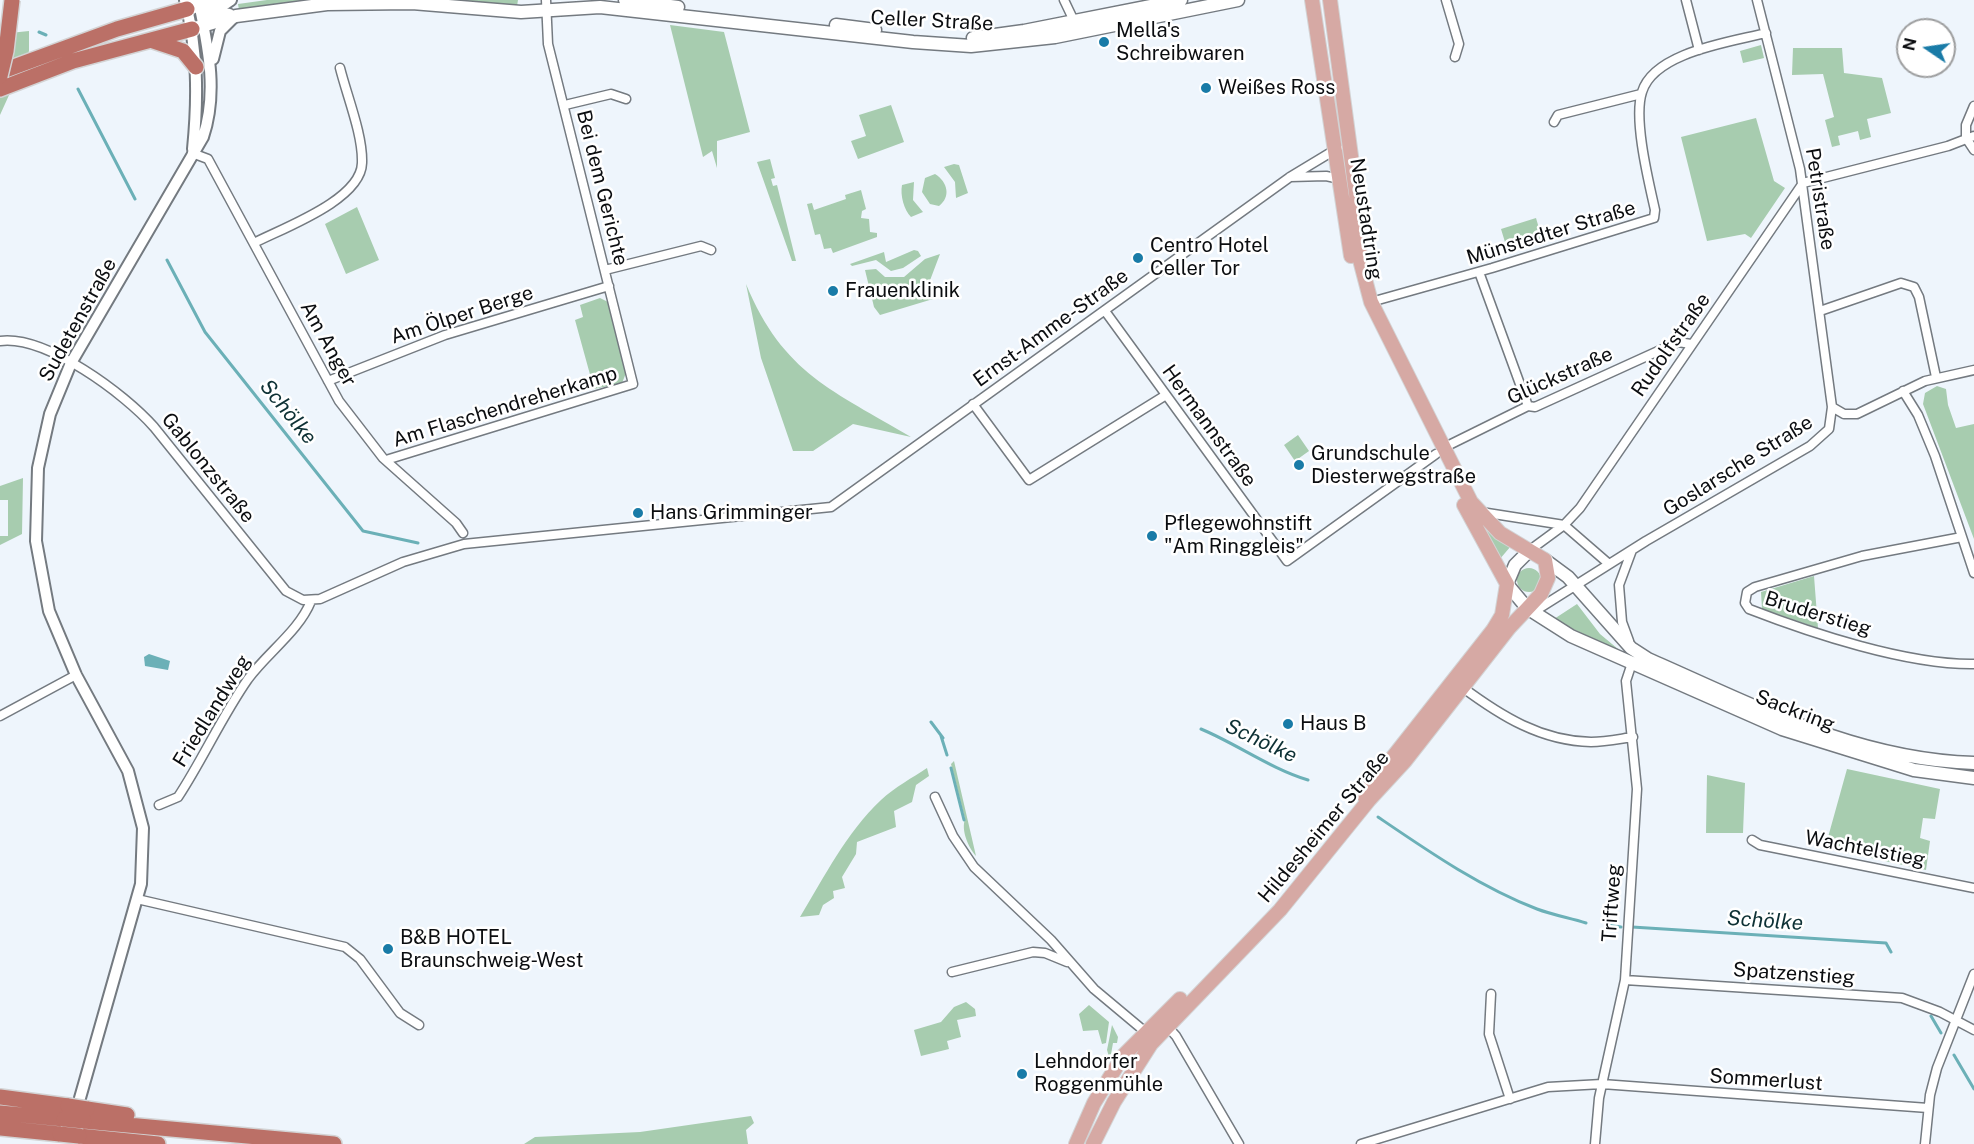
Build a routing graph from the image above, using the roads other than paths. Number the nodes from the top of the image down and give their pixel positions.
1 (12, 0) edge
2 (170, 0) edge
3 (218, 0) edge
4 (231, 0) edge
5 (625, 0) edge
6 (1064, 0) edge
7 (1181, 0) edge
8 (1238, 0) edge
9 (1312, 0) edge
10 (1330, 0) edge
11 (1446, 0) edge
12 (1686, 0) edge
13 (1757, 0) edge
14 (1152, 3) edge
15 (546, 6) edge
16 (195, 13) edge
17 (1138, 14) junction
18 (236, 16) junction
19 (148, 20) junction
20 (1075, 27) junction
21 (1766, 33) junction
22 (153, 40) junction
23 (1699, 50) junction
24 (1455, 57) dead end
25 (340, 68) dead end
26 (204, 69) junction
27 (0, 74) edge
28 (0, 89) edge
29 (1641, 94) junction
30 (626, 99) dead end
31 (565, 105) junction
32 (1974, 106) edge
33 (1554, 122) dead end
34 (1970, 137) edge
35 (1335, 148) junction
36 (1974, 150) edge
37 (192, 153) junction
38 (1352, 164) junction
39 (1290, 177) junction
40 (1340, 179) junction
41 (1803, 183) junction
42 (254, 243) junction
43 (711, 250) dead end
44 (605, 270) junction
45 (1479, 272) junction
46 (609, 286) junction
47 (1371, 302) junction
48 (1105, 311) junction
49 (1820, 311) junction
50 (0, 341) edge
51 (1691, 344) junction
52 (71, 363) junction
53 (1974, 370) edge
54 (1936, 377) junction
55 (327, 381) junction
56 (633, 384) joint
57 (1903, 391) junction
58 (1166, 395) junction
59 (972, 404) junction
60 (1528, 406) junction
61 (1832, 407) junction
62 (1439, 451) junction
63 (386, 460) junction
64 (1478, 511) junction
65 (1564, 525) junction
66 (463, 533) dead end
67 (1962, 537) junction
68 (1530, 550) junction
69 (1632, 550) junction
70 (1545, 560) junction
71 (1287, 561) joint
72 (1609, 564) junction
73 (1974, 573) edge
74 (1507, 584) junction
75 (1575, 585) junction
76 (311, 601) junction
77 (1527, 608) junction
78 (1635, 658) junction
79 (1974, 664) edge
80 (76, 675) junction
81 (1462, 687) junction
82 (0, 716) edge
83 (1633, 737) junction
84 (1974, 763) edge
85 (1974, 778) edge
86 (935, 797) dead end
87 (159, 804) dead end
88 (1752, 840) dead end
89 (1974, 888) edge
90 (137, 899) junction
91 (1070, 963) junction
92 (952, 972) dead end
93 (1974, 974) edge
94 (1625, 980) junction
95 (1491, 994) dead end
96 (1956, 1021) junction
97 (1163, 1022) junction
98 (419, 1025) dead end
99 (1974, 1030) edge
100 (1150, 1036) junction
101 (1602, 1084) junction
102 (0, 1097) edge
103 (1510, 1099) junction
104 (1928, 1108) junction
105 (0, 1113) edge
106 (74, 1118) junction
107 (0, 1128) edge
108 (0, 1134) edge
109 (158, 1144) edge
110 (333, 1144) edge
111 (1076, 1144) edge
112 (1093, 1144) edge
113 (1239, 1144) edge
114 (1361, 1144) edge
115 (1595, 1144) edge
116 (1600, 1144) edge
117 (1925, 1144) edge

1 - 27 highway, bridge
2 - 19 highway
3 - 16 main road
4 - 16 street
5 - 20 main road, Celler Straße
6 - 20 street
7 - 14 main road, Celler Straße
8 - 17 main road, Celler Straße
9 - 35 main road, Neustadtring
10 - 38 main road, Neustadtring
11 - 24 street
12 - 23 street
13 - 21 street, Petristraße
14 - 17 main road, Celler Straße
15 - 18 main road, Celler Straße
15 - 20 main road, Celler Straße
15 - 31 street, Bei dem Gerichte
16 - 18 main road, Celler Straße
16 - 19 highway
16 - 22 highway
16 - 26 street, Sudetenstraße
16 - 26 street, Sudetenstraße
17 - 20 main road, Celler Straße
18 - 26 street
19 - 27 highway
21 - 23 street
21 - 41 street, Petristraße
22 - 26 highway
22 - 28 highway
23 - 29 street
25 - 42 street
26 - 37 street, Sudetenstraße
29 - 33 street
29 - 45 street, Münstedter Straße
30 - 31 street
31 - 44 street, Bei dem Gerichte
32 - 34 street
34 - 36 street
34 - 41 street
35 - 38 street
35 - 39 street, Ernst-Amme-Straße
35 - 40 main road, Neustadtring
37 - 42 street, Am Anger
37 - 52 street, Sudetenstraße
38 - 47 main road, Neustadtring
39 - 40 street
39 - 48 street, Ernst-Amme-Straße
40 - 62 main road, Neustadtring
41 - 49 street, Petristraße
41 - 51 street, Rudolfstraße
42 - 55 street, Am Anger
43 - 44 street
44 - 46 street, Bei dem Gerichte
45 - 47 street, Münstedter Straße
45 - 60 street
46 - 55 street, Am Ölper Berge
46 - 56 street, Bei dem Gerichte
47 - 62 main road, Neustadtring
48 - 58 street, Hermannstraße
48 - 59 street, Ernst-Amme-Straße
49 - 54 street
49 - 61 street, Petristraße
50 - 52 street, Gablonzstraße
51 - 60 street, Glückstraße
51 - 65 street, Rudolfstraße
52 - 76 street, Gablonzstraße
52 - 80 street, Sudetenstraße
53 - 54 street, Goslarsche Straße
54 - 57 street, Goslarsche Straße
55 - 63 street, Am Anger
56 - 63 street, Am Flaschendreherkamp
57 - 61 street, Goslarsche Straße
57 - 67 street
58 - 59 street
58 - 71 street, Hermannstraße
59 - 76 street, Ernst-Amme-Straße
60 - 62 street, Glückstraße
61 - 69 street, Goslarsche Straße
62 - 64 main road, Neustadtring
62 - 71 street, Glückstraße
62 - 74 main road, Neustadtring
63 - 66 street, Am Anger
64 - 65 street
64 - 68 main road, Neustadtring
65 - 68 street, Rudolfstraße
65 - 72 street
67 - 73 street
67 - 79 street, Bruderstieg
68 - 70 main road, Neustadtring
68 - 74 main road
69 - 72 street, Goslarsche Straße
69 - 78 street
70 - 75 main road
70 - 77 main road, Hildesheimer Straße
72 - 75 street, Goslarsche Straße
74 - 77 main road, Sackring
74 - 97 main road, Hildesheimer Straße
75 - 77 street, Goslarsche Straße
75 - 78 main road
76 - 87 street, Friedlandweg
77 - 78 main road, Sackring
77 - 81 main road, Hildesheimer Straße
78 - 83 street, Triftweg
78 - 84 main road, Sackring
78 - 85 main road, Sackring
80 - 82 street
80 - 90 street, Sudetenstraße
81 - 83 street
81 - 97 main road, Hildesheimer Straße
83 - 94 street, Triftweg
86 - 91 street
88 - 89 street, Wachtelstieg
90 - 98 street
90 - 106 street, Sudetenstraße
91 - 92 street
91 - 100 street
93 - 96 street
94 - 96 street, Spatzenstieg
94 - 101 street, Triftweg
95 - 103 street
96 - 99 street, Spatzenstieg
96 - 104 street
97 - 100 main road, Hildesheimer Straße
97 - 113 street
100 - 111 main road
100 - 112 main road
101 - 103 street, Sommerlust
101 - 104 street, Sommerlust
101 - 115 street, Triftweg
102 - 106 highway
103 - 114 street, Sommerlust
104 - 117 street
105 - 106 highway
106 - 107 highway
106 - 108 highway
106 - 109 highway
106 - 110 highway
115 - 116 street

